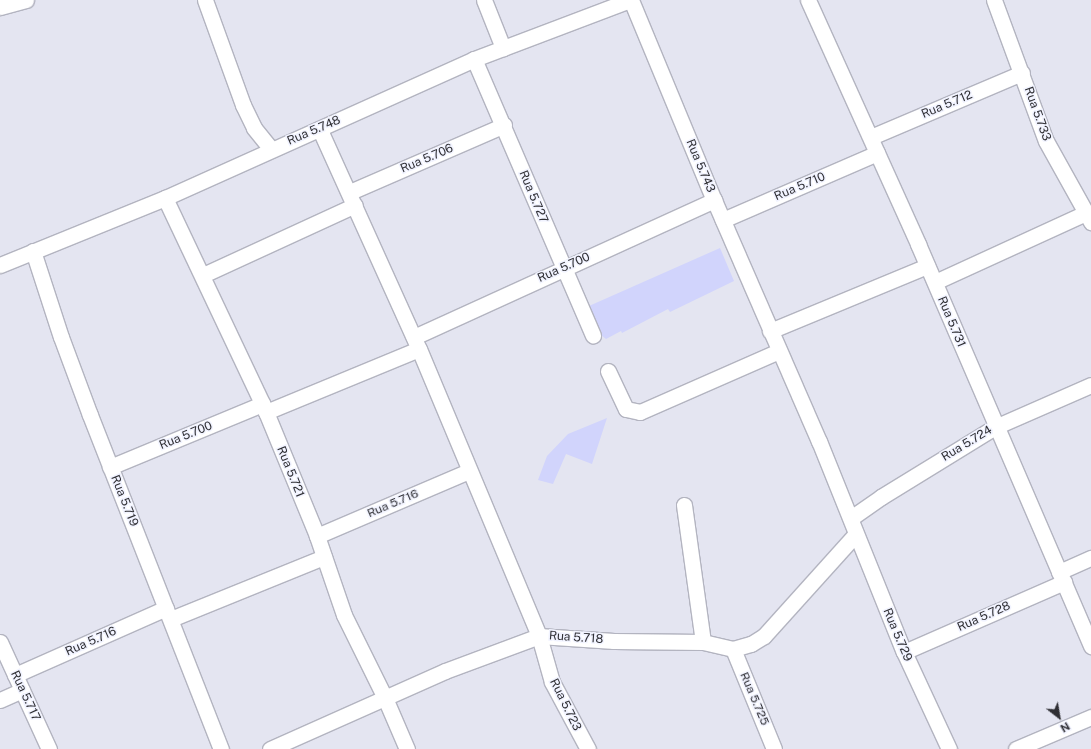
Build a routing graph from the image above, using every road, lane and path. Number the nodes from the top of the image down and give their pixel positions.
1 (26, 0) edge
2 (205, 0) edge
3 (484, 0) edge
4 (630, 0) edge
5 (808, 0) edge
6 (994, 0) edge
7 (0, 7) edge
8 (503, 48) junction
9 (474, 59) junction
10 (1022, 73) junction
11 (504, 126) junction
12 (320, 130) junction
13 (871, 137) junction
14 (271, 149) junction
15 (877, 153) junction
16 (165, 198) junction
17 (353, 198) junction
18 (714, 200) junction
19 (1087, 207) edge
20 (723, 220) junction
21 (33, 251) junction
22 (0, 265) edge
23 (927, 266) junction
24 (563, 268) junction
25 (203, 275) junction
26 (935, 282) junction
27 (770, 331) junction
28 (593, 335) dead end
29 (416, 343) junction
30 (779, 350) junction
31 (608, 371) dead end
32 (1091, 385) edge
33 (264, 408) junction
34 (995, 427) junction
35 (110, 467) junction
36 (469, 471) junction
37 (684, 505) dead end
38 (851, 518) junction
39 (855, 534) junction
40 (317, 536) junction
41 (324, 557) junction
42 (1091, 558) edge
43 (1061, 577) junction
44 (168, 613) junction
45 (539, 636) junction
46 (0, 642) edge
47 (704, 642) junction
48 (1091, 646) edge
49 (733, 649) junction
50 (904, 652) junction
51 (15, 675) junction
52 (22, 690) junction
53 (385, 698) junction
54 (0, 700) edge
55 (1091, 717) edge
56 (50, 749) edge
57 (221, 749) edge
58 (270, 749) edge
59 (407, 749) edge
60 (588, 749) edge
61 (774, 749) edge
62 (949, 749) edge
63 (1016, 749) edge

1 - 7 street
2 - 14 street
3 - 8 street
4 - 8 street, Rua 5.748
4 - 18 street, Rua 5.743
5 - 13 street, Rua 5.731
6 - 10 street, Rua 5.733
8 - 9 street, Rua 5.748
9 - 11 street, Rua 5.727
9 - 12 street, Rua 5.748
10 - 13 street, Rua 5.712
10 - 19 street, Rua 5.733
11 - 17 street, Rua 5.706
11 - 24 street, Rua 5.727
12 - 14 street, Rua 5.748
12 - 17 street, Rua 5.723
13 - 15 street, Rua 5.731
14 - 16 street, Rua 5.748
15 - 20 street, Rua 5.710
15 - 23 street, Rua 5.731
16 - 21 street, Rua 5.748
16 - 25 street, Rua 5.721
17 - 25 street, Rua 5.706
17 - 29 street, Rua 5.723
18 - 20 street, Rua 5.743
18 - 24 street, Rua 5.700
19 - 26 street
20 - 27 street, Rua 5.743
21 - 22 street, Rua 5.748
21 - 35 street, Rua 5.719
23 - 26 street, Rua 5.731
23 - 27 street
24 - 28 street, Rua 5.727
24 - 29 street, Rua 5.700
25 - 33 street, Rua 5.721
26 - 34 street, Rua 5.731
27 - 30 street, Rua 5.743
29 - 33 street, Rua 5.700
29 - 36 street, Rua 5.723
30 - 31 street
30 - 38 street, Rua 5.729
32 - 34 street, Rua 5.724
33 - 35 street, Rua 5.700
33 - 40 street, Rua 5.721
34 - 38 street, Rua 5.724
34 - 43 street, Rua 5.731
35 - 44 street, Rua 5.719
36 - 40 street, Rua 5.716
36 - 45 street, Rua 5.723
37 - 47 street
38 - 39 street, Rua 5.729
39 - 49 street
39 - 50 street, Rua 5.729
40 - 41 street, Rua 5.721
41 - 44 street, Rua 5.716
41 - 53 street, Rua 5.721
42 - 43 street, Rua 5.728
43 - 48 street, Rua 5.731
43 - 50 street, Rua 5.728
44 - 51 street, Rua 5.716
44 - 57 street, Rua 5.719
45 - 47 street, Rua 5.718
45 - 53 street, Rua 5.718
45 - 60 street, Rua 5.723
46 - 51 street, Rua 5.717
47 - 49 street, Rua 5.718
49 - 61 street, Rua 5.725
50 - 62 street, Rua 5.729
51 - 52 street, Rua 5.717
52 - 54 street
52 - 56 street, Rua 5.717
53 - 58 street, Rua 5.718
53 - 59 street, Rua 5.721
55 - 63 street

